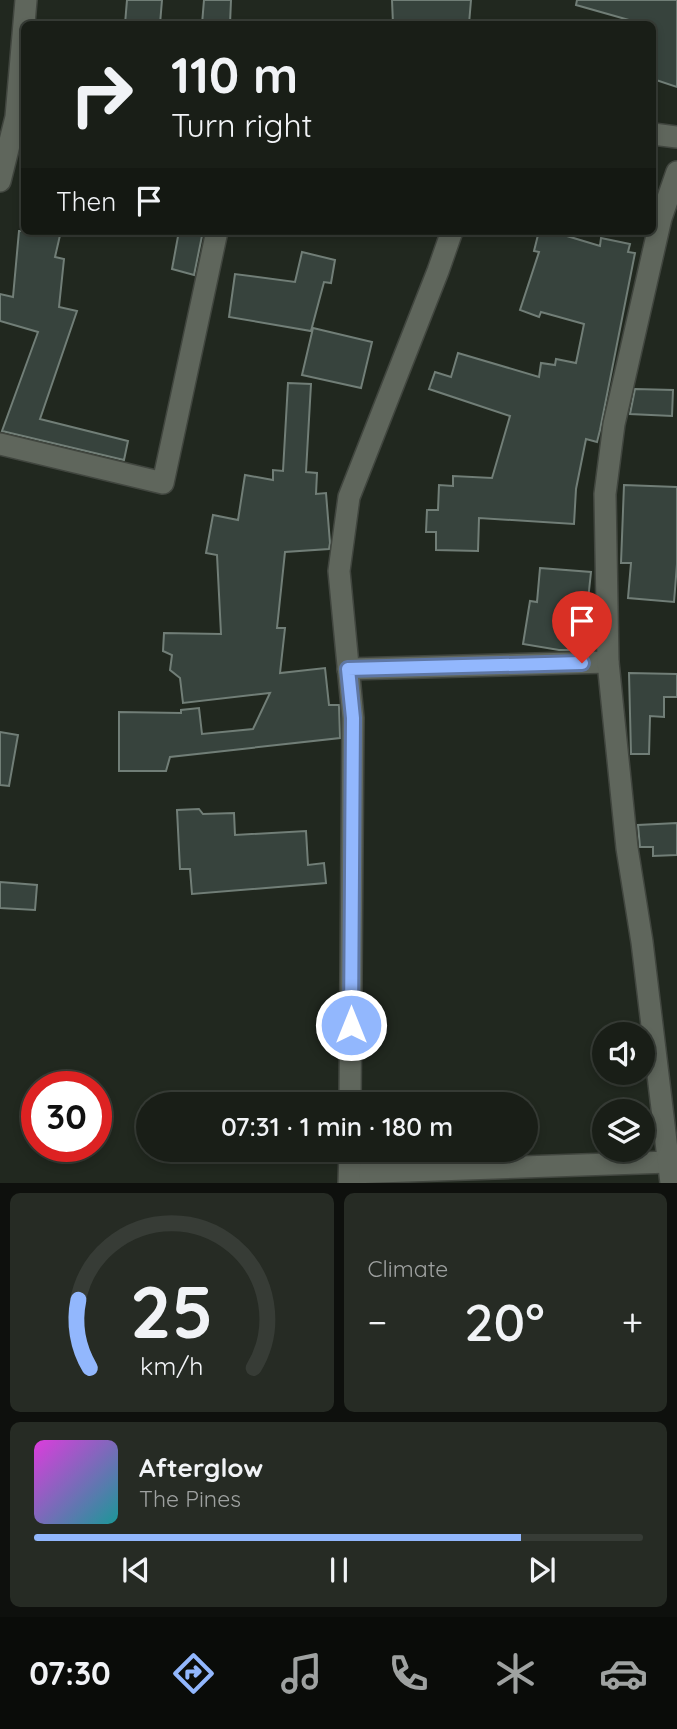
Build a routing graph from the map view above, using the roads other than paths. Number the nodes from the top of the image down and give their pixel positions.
1 (26, 0) edge
2 (25, 21) edge
3 (21, 65) edge
4 (656, 134) edge
5 (677, 137) edge
6 (677, 172) edge
7 (0, 181) edge
8 (216, 235) edge
9 (451, 235) edge
10 (0, 444) edge
11 (608, 662) junction
12 (348, 669) junction
13 (350, 1092) edge
14 (670, 1172) edge
15 (349, 1178) edge

1 - 2 street
3 - 7 street
4 - 5 street
6 - 11 street
8 - 10 street
9 - 12 street
11 - 12 street
11 - 14 street
12 - 13 street
14 - 15 street

